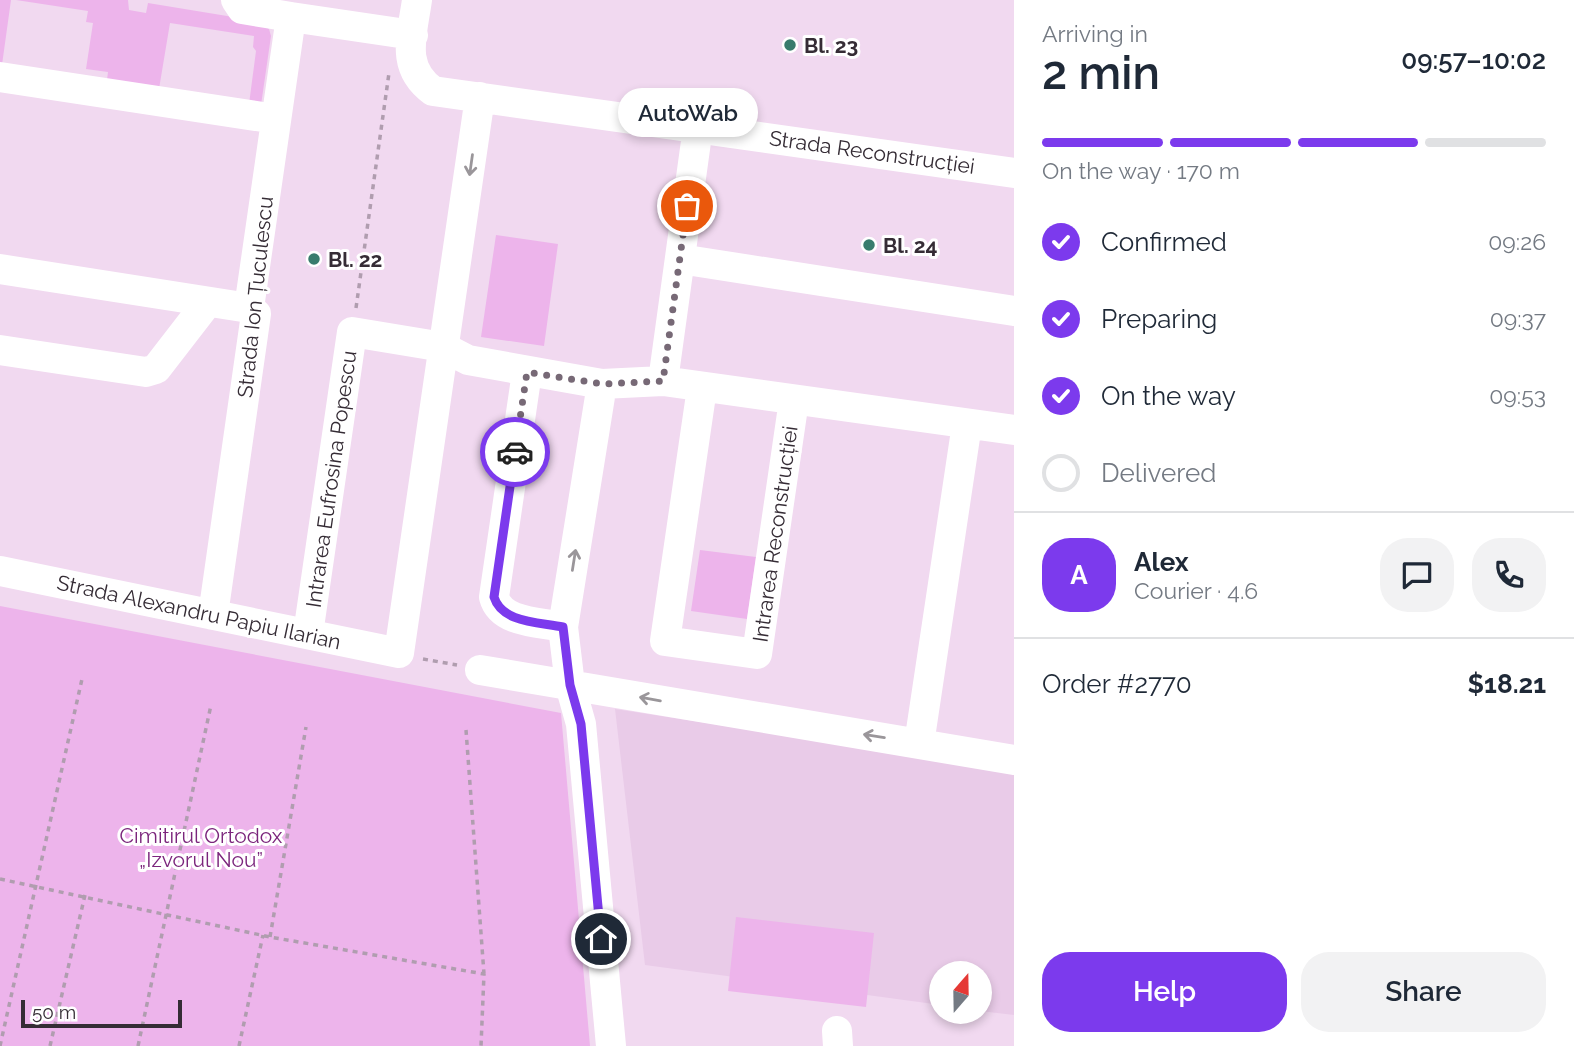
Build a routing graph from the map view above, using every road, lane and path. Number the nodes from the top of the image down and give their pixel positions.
1 (236, 0) edge
2 (417, 0) edge
3 (291, 17) junction
4 (403, 34) junction
5 (0, 76) edge
6 (480, 97) junction
7 (276, 119) junction
8 (698, 127) junction
9 (1014, 173) edge
10 (680, 259) junction
11 (0, 268) edge
12 (207, 303) junction
13 (249, 308) junction
14 (1014, 310) edge
15 (352, 332) junction
16 (443, 346) junction
17 (0, 350) edge
18 (527, 372) junction
19 (663, 381) junction
20 (602, 384) junction
21 (702, 388) junction
22 (794, 400) junction
23 (967, 424) junction
24 (1014, 430) edge
25 (0, 571) edge
26 (213, 615) junction
27 (563, 627) junction
28 (308, 634) junction
29 (480, 670) dead end
30 (82, 679) dead end
31 (570, 685) junction
32 (211, 705) dead end
33 (306, 727) dead end
34 (466, 730) dead end
35 (919, 744) junction
36 (1014, 760) edge
37 (0, 879) edge
38 (36, 887) junction
39 (85, 895) junction
40 (165, 913) junction
41 (263, 935) junction
42 (270, 937) junction
43 (484, 974) junction
44 (0, 1013) edge
45 (7, 1014) junction
46 (0, 1046) edge
47 (50, 1046) edge
48 (138, 1046) edge
49 (239, 1046) edge
50 (481, 1046) edge
51 (611, 1046) edge

1 - 3 street
2 - 4 street
3 - 4 street
3 - 7 street, Strada Ion Țuculescu
4 - 6 street
4 - 15 path
5 - 7 street
6 - 8 street, Strada Reconstrucției
6 -> 16 street
7 - 13 street, Strada Ion Țuculescu
8 - 9 street, Strada Reconstrucției
8 - 10 street
10 - 14 street
10 - 19 street
11 - 12 street
12 - 13 street
12 - 17 street
13 - 26 street, Strada Ion Țuculescu
15 - 16 street, Intrarea Eufrosina Popescu
15 - 28 street, Intrarea Eufrosina Popescu
16 - 18 street, Intrarea Reconstrucției
16 - 28 street, Strada Alexandru Papiu Ilarian
18 - 20 street, Intrarea Reconstrucției
18 - 27 street
19 - 20 street, Intrarea Reconstrucției
19 - 21 street, Intrarea Reconstrucției
27 -> 20 street
21 - 22 street, Intrarea Reconstrucției
21 - 22 street, Intrarea Reconstrucției
22 - 23 street, Intrarea Reconstrucției
23 - 24 street, Intrarea Reconstrucției
23 - 35 street
25 - 26 street, Strada Alexandru Papiu Ilarian
26 - 28 street, Strada Alexandru Papiu Ilarian
27 - 31 street
29 - 31 street
30 - 38 path
35 -> 31 street
31 - 51 street
32 - 40 path
33 - 42 path
34 - 43 path
35 - 36 street
37 - 38 path
38 - 39 path
38 - 45 path
39 - 40 path
39 - 47 path
40 - 41 path
40 - 48 path
41 - 42 path
41 - 49 path
42 - 43 path
43 - 50 path
44 - 45 path
45 - 46 path

